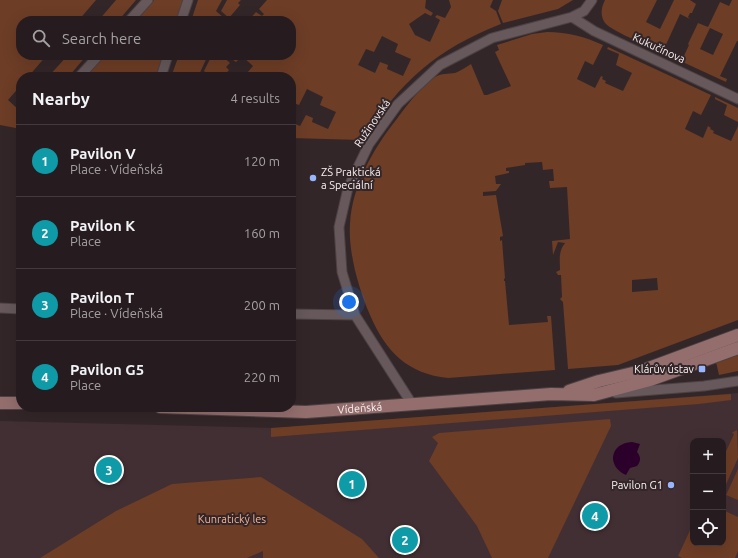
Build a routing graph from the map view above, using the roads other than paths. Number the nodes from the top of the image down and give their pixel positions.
1 (148, 0) edge
2 (188, 0) edge
3 (592, 0) edge
4 (134, 16) edge
5 (183, 16) edge
6 (572, 17) junction
7 (94, 60) edge
8 (166, 60) edge
9 (83, 72) edge
10 (163, 72) edge
11 (738, 99) edge
12 (0, 308) edge
13 (16, 309) edge
14 (296, 314) edge
15 (355, 315) junction
16 (738, 335) edge
17 (738, 348) edge
18 (738, 381) edge
19 (555, 394) junction
20 (594, 395) junction
21 (0, 403) edge
22 (16, 403) edge
23 (412, 404) junction
24 (296, 412) edge

1 - 4 street
2 - 5 street
3 - 6 street, Ružinovská
6 - 11 street, Kukučínova
6 - 15 street, Ružinovská
7 - 9 street
8 - 10 street
12 - 13 street
14 - 15 street
15 - 23 street, Ružinovská
16 - 19 main road, Vídeňská
17 - 20 main road, Vídeňská
18 - 20 street
19 - 20 main road, Vídeňská
19 - 23 main road, Vídeňská
21 - 22 main road
23 - 24 main road, Vídeňská

